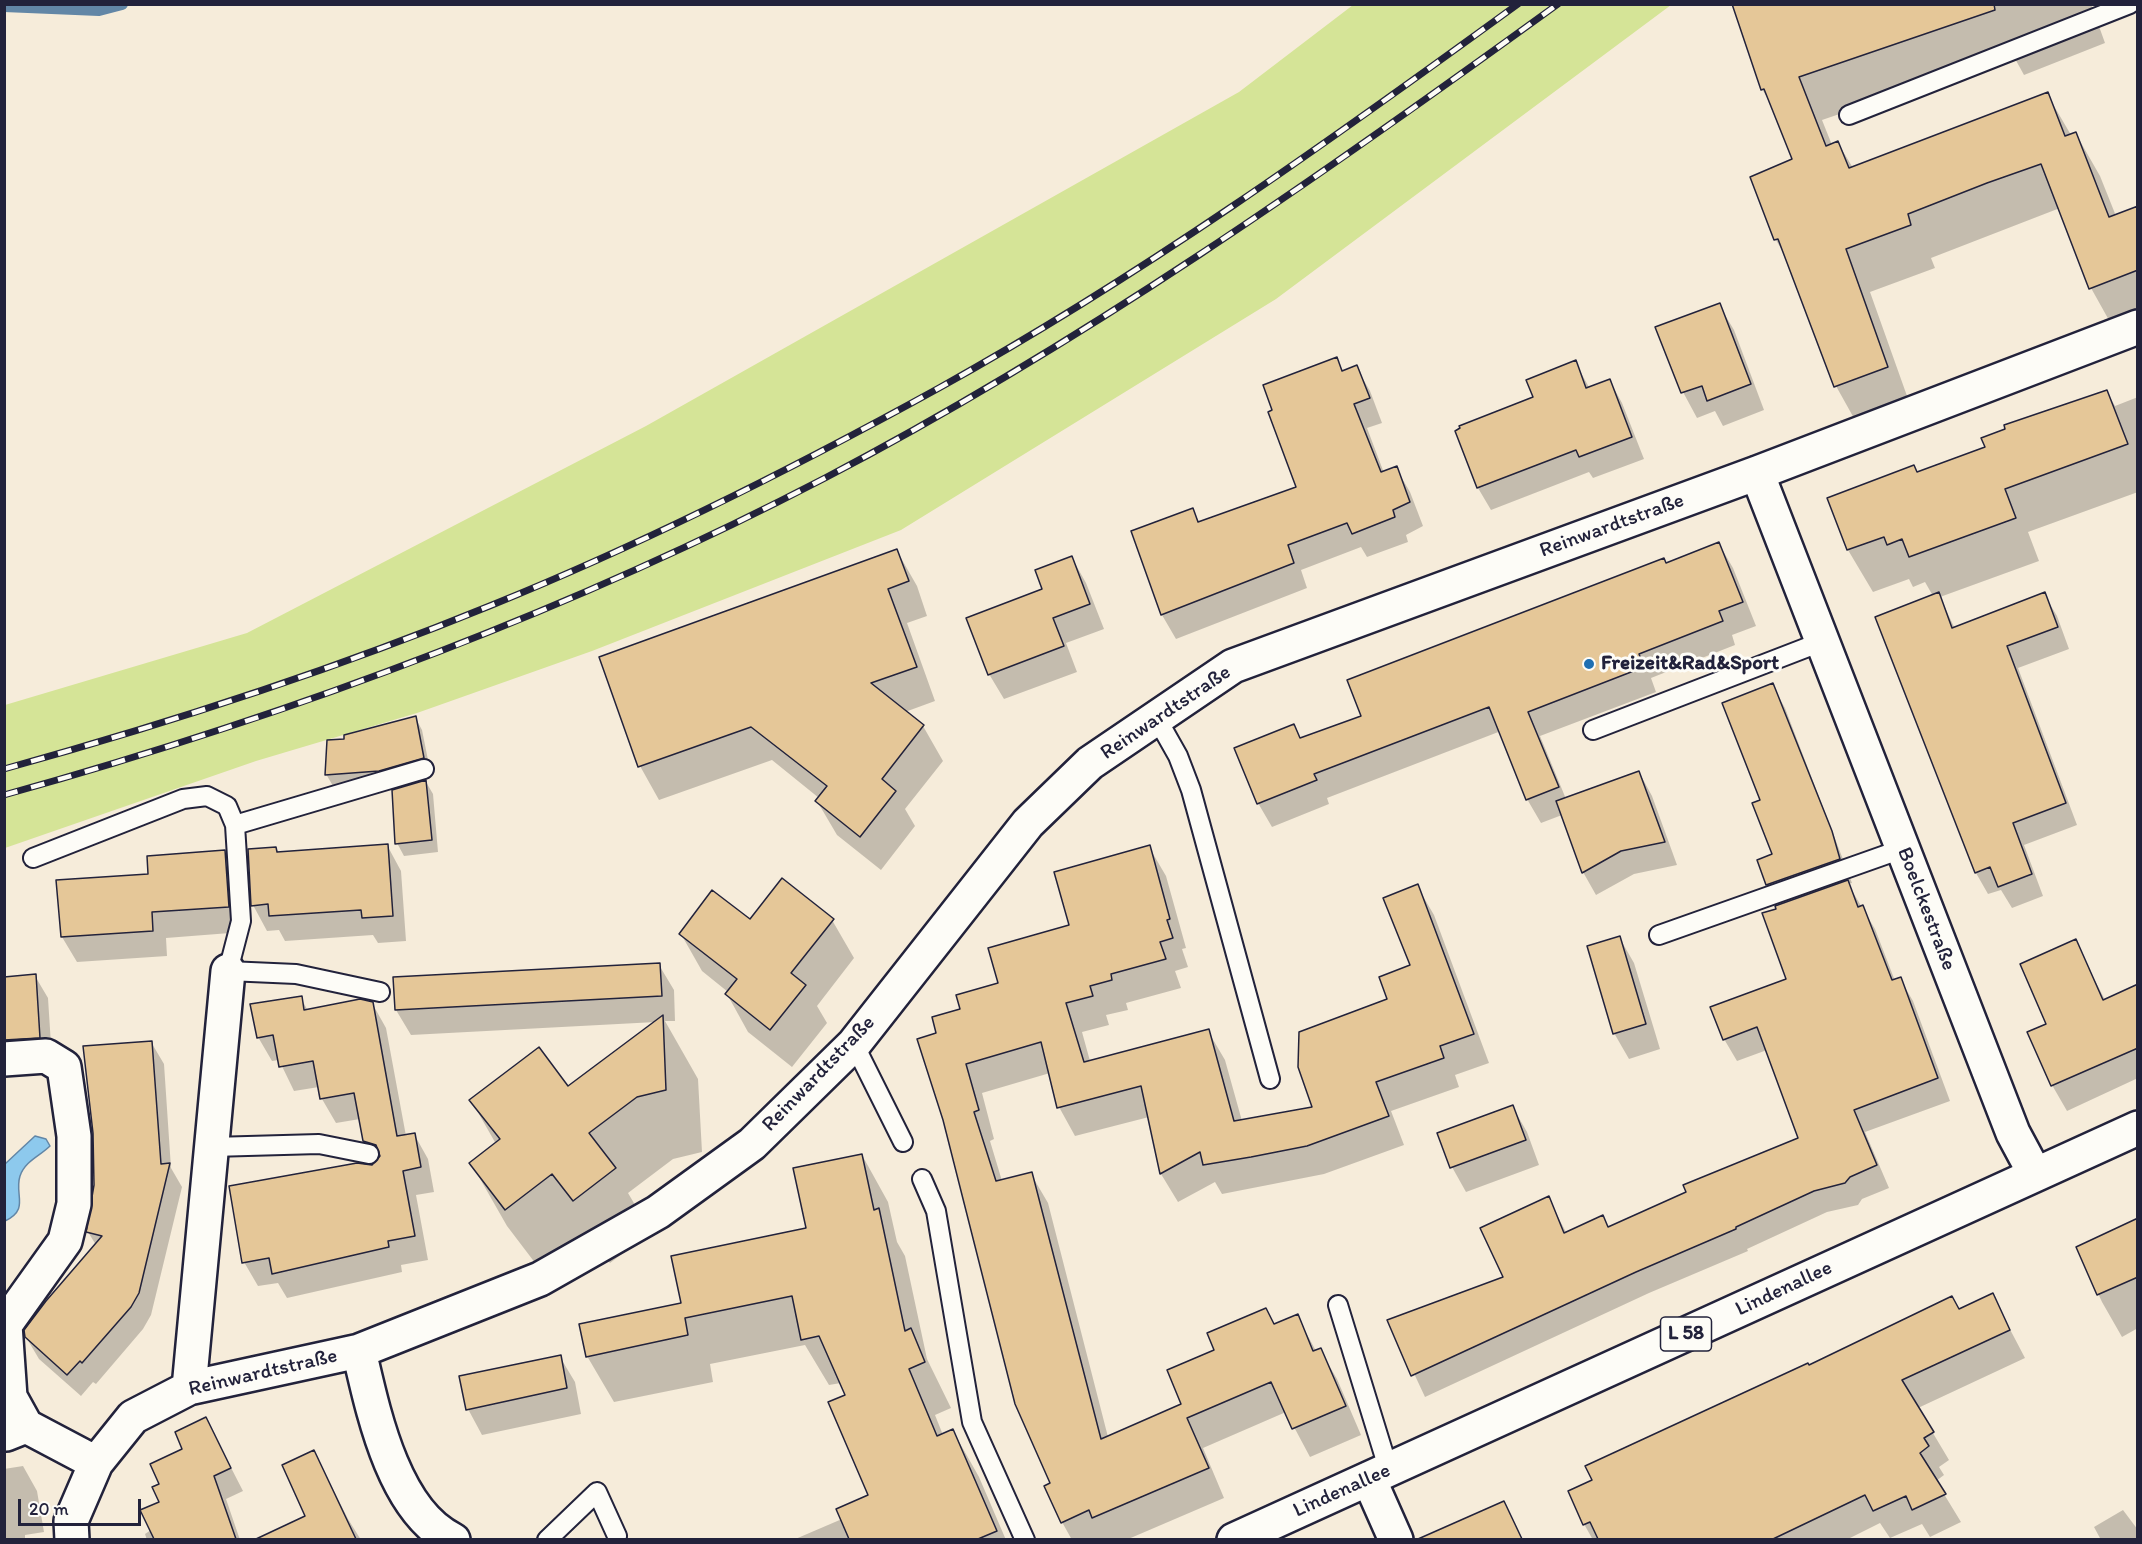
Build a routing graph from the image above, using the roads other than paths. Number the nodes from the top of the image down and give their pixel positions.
1 (2130, 4) edge
2 (1849, 115) dead end
3 (2138, 327) edge
4 (1757, 473) junction
5 (1821, 642) junction
6 (1156, 717) junction
7 (1593, 730) dead end
8 (424, 769) dead end
9 (235, 825) junction
10 (1902, 849) junction
11 (33, 858) dead end
12 (1659, 935) dead end
13 (228, 971) junction
14 (380, 992) dead end
15 (854, 1044) junction
16 (4, 1059) edge
17 (1270, 1079) dead end
18 (2138, 1128) edge
19 (903, 1142) dead end
20 (212, 1147) junction
21 (369, 1154) dead end
22 (2036, 1174) junction
23 (922, 1179) dead end
24 (11, 1301) edge
25 (1338, 1305) dead end
26 (359, 1351) junction
27 (189, 1388) junction
28 (15, 1430) edge
29 (96, 1463) junction
30 (1379, 1475) junction
31 (617, 1536) dead end
32 (72, 1539) edge
33 (453, 1539) edge
34 (548, 1539) edge
35 (1025, 1539) edge
36 (1234, 1539) edge
37 (1396, 1539) edge

1 - 2 lane
3 - 4 street, Reinwardtstraße
4 - 5 street, Boelckestraße
4 - 6 street, Reinwardtstraße
5 - 7 lane
5 - 10 street, Boelckestraße
6 - 15 street, Reinwardtstraße
6 - 17 lane
8 - 9 lane
9 - 11 lane
9 - 13 lane
10 - 12 lane
10 - 22 street, Boelckestraße
13 - 14 lane
13 - 20 street
15 - 19 lane
15 - 26 street, Reinwardtstraße
16 - 24 street
18 - 22 street, Lindenallee / L 58
20 - 21 lane
20 - 27 street
22 - 30 street, Lindenallee / L 58
23 - 35 lane
24 - 28 street
25 - 30 lane
26 - 27 street, Reinwardtstraße
26 - 33 street, Reinwardtstraße
27 - 29 street, Reinwardtstraße
28 - 29 street
29 - 32 street, Reinwardtstraße
30 - 36 street, Lindenallee / L 58
30 - 37 street
31 - 34 lane

